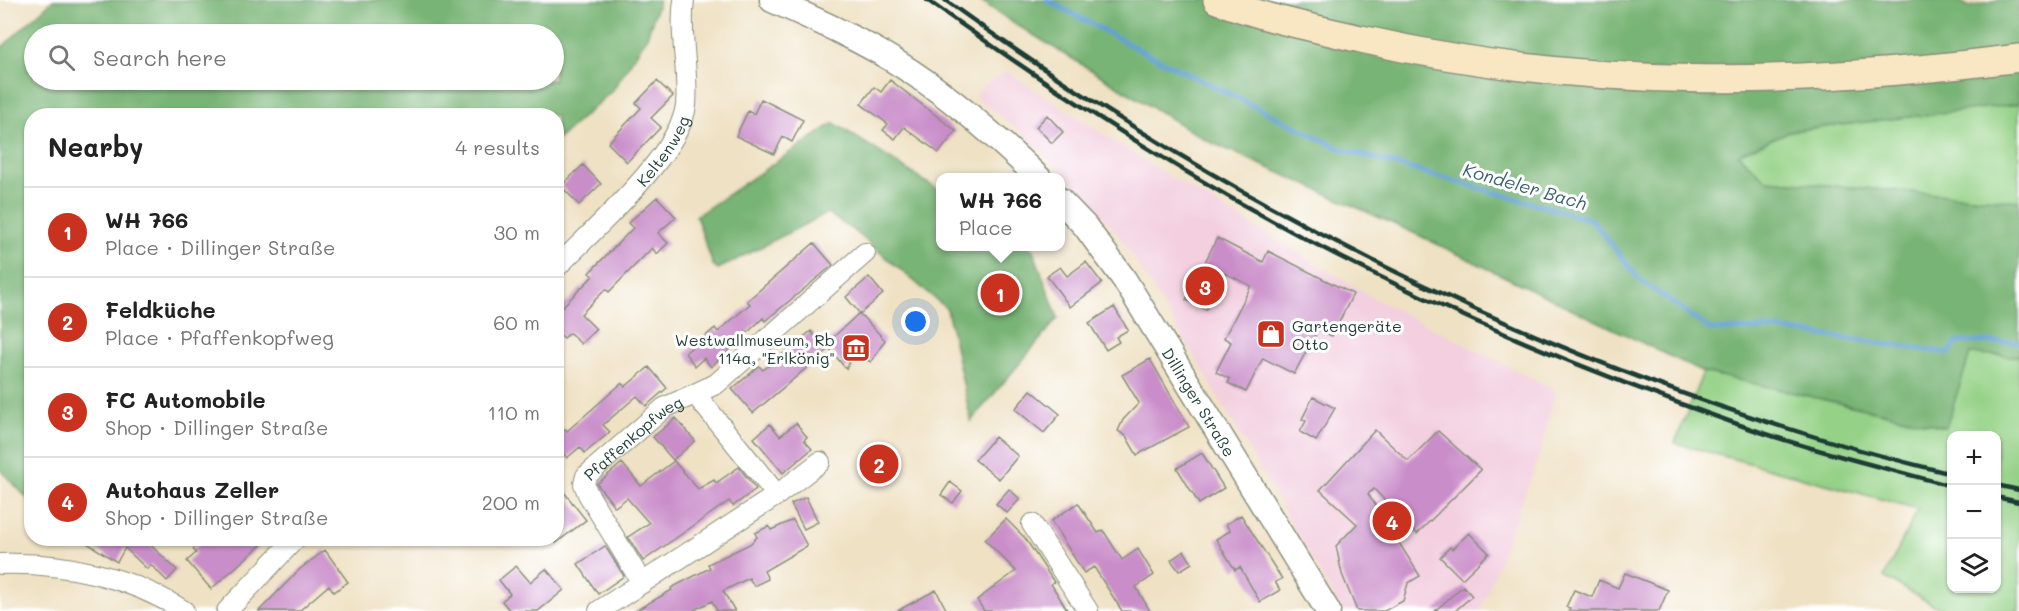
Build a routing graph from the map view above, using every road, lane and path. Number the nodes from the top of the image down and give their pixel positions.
1 (684, 0) edge
2 (772, 0) edge
3 (1217, 0) edge
4 (2019, 58) edge
5 (1035, 173) edge
6 (1065, 205) edge
7 (865, 253) dead end
8 (564, 260) edge
9 (696, 394) junction
10 (820, 462) dead end
11 (777, 495) junction
12 (1032, 524) dead end
13 (288, 546) edge
14 (0, 564) edge
15 (642, 583) junction
16 (184, 611) edge
17 (227, 611) edge
18 (599, 611) edge
19 (1088, 611) edge
20 (1328, 611) edge

1 - 8 street, Keltenweg
2 - 5 street
3 - 4 main road
6 - 20 street, Dillinger Straße
7 - 9 street, Pfaffenkopfweg
9 - 11 street, Pfaffenkopfweg
9 - 15 street, Pfaffenkopfweg
10 - 11 street
11 - 15 street
12 - 19 street
13 - 17 street
14 - 16 street
15 - 18 street

